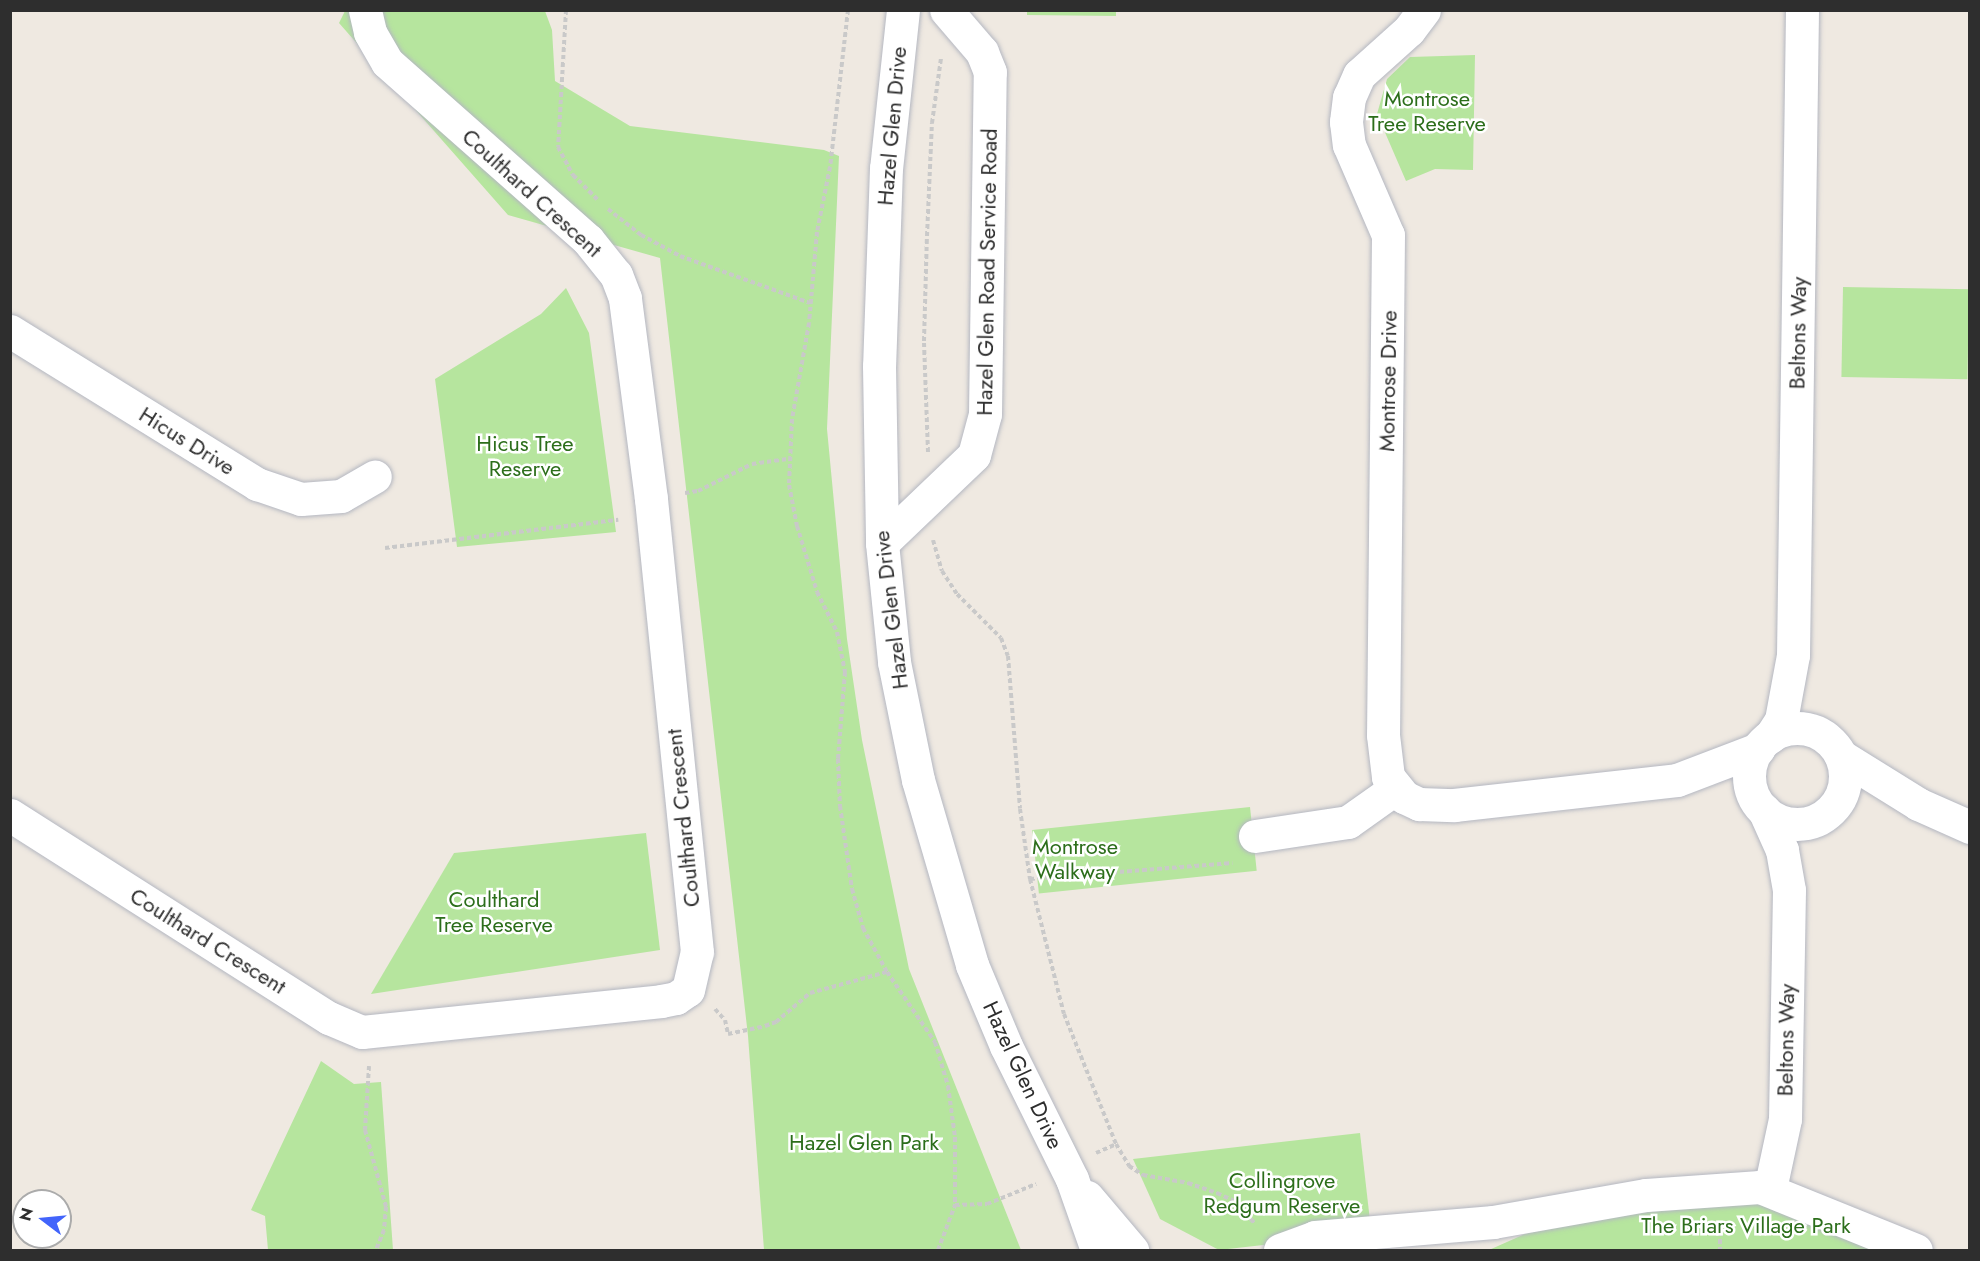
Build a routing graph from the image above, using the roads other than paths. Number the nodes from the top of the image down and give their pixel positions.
1 (365, 10) edge
2 (903, 10) edge
3 (1424, 10) edge
4 (1802, 10) edge
5 (947, 12) edge
6 (10, 331) edge
7 (375, 476) dead end
8 (882, 543) junction
9 (1793, 655) junction
10 (1764, 743) junction
11 (1836, 749) junction
12 (1677, 780) junction
13 (1396, 788) junction
14 (1759, 804) junction
15 (1918, 804) junction
16 (1832, 808) junction
17 (10, 815) edge
18 (1970, 827) edge
19 (1247, 849) road end
20 (1789, 890) junction
21 (1072, 1179) junction
22 (1770, 1189) junction
23 (1493, 1222) junction
24 (1097, 1251) edge
25 (1132, 1251) edge
26 (1280, 1251) edge
27 (1451, 1251) edge
28 (1916, 1251) edge

1 - 17 street, Coulthard Crescent
2 - 8 street, Hazel Glen Drive
3 - 13 street, Montrose Drive
4 - 9 street, Beltons Way
5 - 8 street, Hazel Glen Road Service Road
6 - 7 street, Hicus Drive
8 - 21 street, Hazel Glen Drive
9 - 10 street, Beltons Way
9 - 11 street, Beltons Way
10 - 11 street
10 - 12 street
10 - 14 street
11 - 15 street
11 - 16 street
12 - 13 street
12 - 14 street
13 - 19 street
14 - 16 street
14 - 20 street, Beltons Way
15 - 16 street
15 - 18 street
16 - 20 street, Beltons Way
20 - 22 street, Beltons Way
21 - 24 street, Hazel Glen Drive
21 - 25 street, Hazel Glen Drive
22 - 23 street
22 - 28 street
23 - 26 street
23 - 27 street

